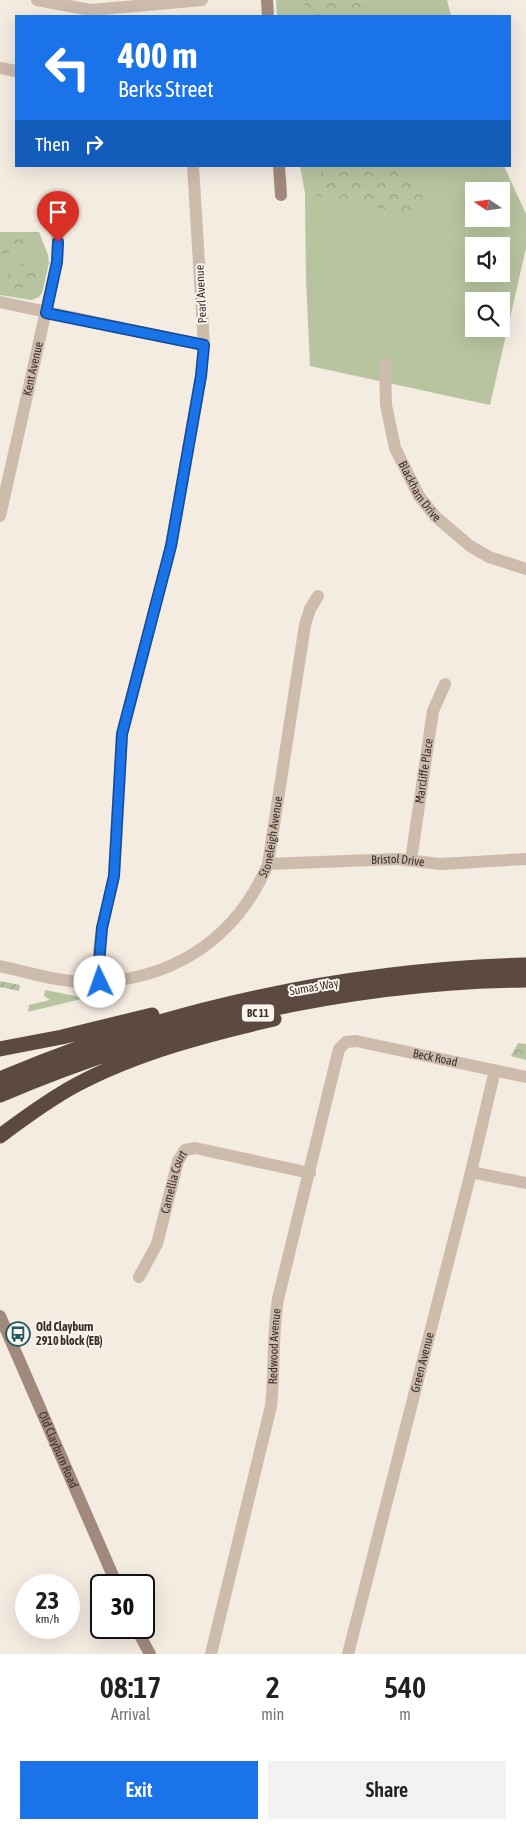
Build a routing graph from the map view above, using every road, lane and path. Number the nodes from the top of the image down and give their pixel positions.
1 (37, 0) edge
2 (202, 0) edge
3 (267, 0) edge
4 (268, 15) edge
5 (0, 68) edge
6 (15, 70) edge
7 (193, 167) edge
8 (280, 167) edge
9 (281, 195) dead end
10 (55, 220) dead end
11 (0, 302) edge
12 (46, 313) junction
13 (204, 345) junction
14 (385, 363) dead end
15 (0, 516) edge
16 (526, 569) edge
17 (318, 596) dead end
18 (445, 684) dead end
19 (526, 859) edge
20 (411, 860) junction
21 (268, 864) junction
22 (526, 965) edge
23 (0, 966) edge
24 (384, 976) junction
25 (526, 980) edge
26 (100, 982) junction
27 (473, 982) junction
28 (346, 1042) joint
29 (0, 1049) edge
30 (495, 1070) junction
31 (526, 1077) edge
32 (0, 1079) edge
33 (0, 1095) edge
34 (0, 1136) edge
35 (471, 1172) junction
36 (310, 1173) junction
37 (526, 1183) edge
38 (139, 1277) dead end
39 (0, 1316) edge
40 (113, 1574) edge
41 (141, 1639) edge
42 (148, 1653) edge
43 (210, 1654) edge
44 (348, 1654) edge

1 - 2 street
3 - 4 main road
5 - 6 street
7 - 13 street, Pearl Avenue
8 - 9 main road
10 - 12 street, Kent Avenue
11 - 12 street
12 - 13 street
12 - 15 street, Kent Avenue
13 - 26 street, Pearl Avenue
14 - 16 street, Blackham Drive
17 - 21 street, Stoneleigh Avenue
18 - 20 street, Marcliffe Place
19 - 20 street, Bristol Drive
20 - 21 street, Bristol Drive
21 - 26 street, Stoneleigh Avenue
22 - 24 highway, Sumas Way / BC 11
23 - 26 street, Stoneleigh Avenue
24 - 29 highway
24 - 32 highway, Sumas Way / BC 11
25 - 27 highway, Sumas Way / BC 11
27 - 33 highway, Sumas Way / BC 11
27 - 34 highway
28 - 30 street, Beck Road
28 - 36 street, Redwood Avenue
30 - 31 street, Beck Road
30 - 35 street, Green Avenue
35 - 37 street
35 - 44 street, Green Avenue
36 - 38 street, Camellia Court
36 - 43 street, Redwood Avenue
39 - 40 main road, Old Clayburn Road
41 - 42 main road

